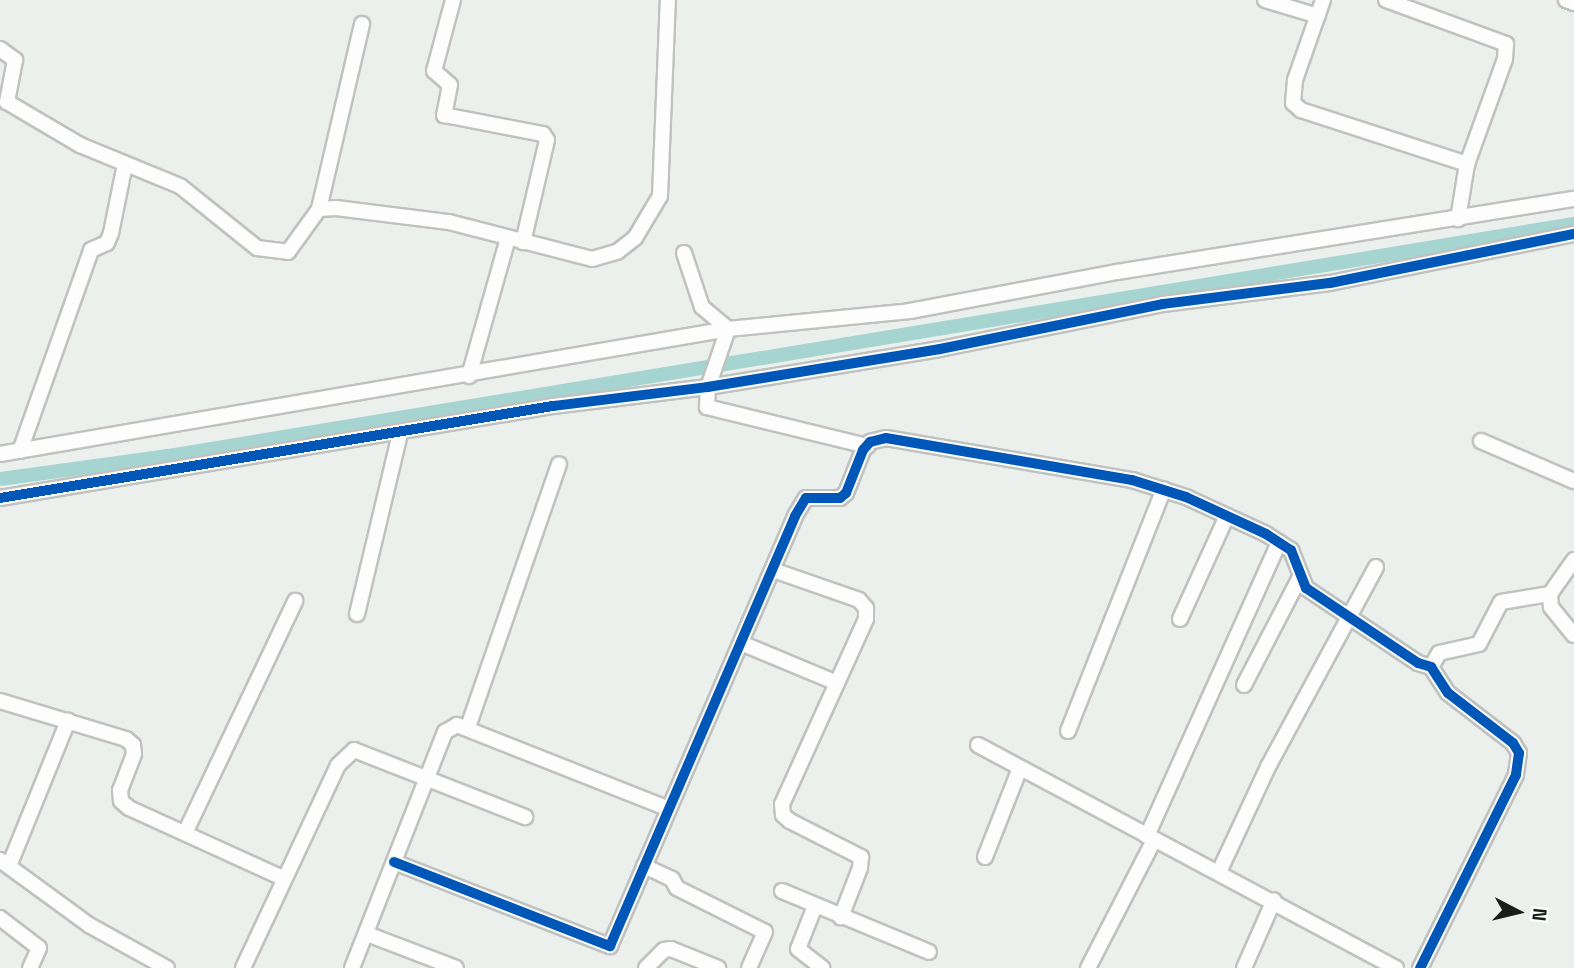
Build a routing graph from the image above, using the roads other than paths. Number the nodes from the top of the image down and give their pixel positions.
1 (453, 0) edge
2 (668, 0) edge
3 (1265, 0) edge
4 (1324, 0) edge
5 (1386, 0) edge
6 (1566, 0) edge
7 (1574, 3) edge
8 (1318, 16) junction
9 (362, 24) dead end
10 (0, 49) edge
11 (125, 164) junction
12 (1468, 164) junction
13 (1574, 199) edge
14 (319, 209) junction
15 (1458, 219) junction
16 (1574, 234) edge
17 (508, 238) junction
18 (523, 242) junction
19 (684, 253) dead end
20 (726, 334) junction
21 (469, 376) junction
22 (710, 381) junction
23 (400, 433) junction
24 (1481, 441) dead end
25 (867, 446) junction
26 (20, 451) junction
27 (0, 454) edge
28 (559, 464) dead end
29 (1574, 481) edge
30 (1164, 489) junction
31 (0, 498) edge
32 (1227, 516) junction
33 (1279, 542) junction
34 (1574, 560) edge
35 (1376, 567) dead end
36 (773, 569) junction
37 (1299, 579) junction
38 (1550, 594) junction
39 (295, 601) dead end
40 (357, 614) dead end
41 (1347, 617) junction
42 (1180, 619) dead end
43 (1574, 635) edge
44 (741, 643) junction
45 (1431, 667) junction
46 (836, 682) junction
47 (1244, 685) dead end
48 (0, 701) edge
49 (68, 721) junction
50 (468, 726) junction
51 (1068, 731) dead end
52 (978, 745) dead end
53 (1020, 768) junction
54 (426, 780) junction
55 (667, 808) junction
56 (525, 817) dead end
57 (186, 831) junction
58 (1151, 838) junction
59 (985, 857) dead end
60 (394, 862) junction
61 (5, 863) edge
62 (644, 866) junction
63 (1219, 872) junction
64 (285, 878) junction
65 (782, 891) dead end
66 (1274, 900) junction
67 (816, 906) junction
68 (841, 917) junction
69 (0, 918) edge
70 (367, 934) junction
71 (929, 952) dead end
72 (30, 968) edge
73 (167, 968) edge
74 (243, 968) edge
75 (352, 968) edge
76 (456, 968) edge
77 (646, 968) edge
78 (718, 968) edge
79 (749, 968) edge
80 (822, 968) edge
81 (1088, 968) edge
82 (1244, 968) edge
83 (1395, 968) edge
84 (1420, 968) edge

1 - 18 street
2 - 18 street
3 - 8 street
4 - 8 street
5 - 12 street
6 - 7 street
8 - 12 street
9 - 14 street
10 - 11 street
11 - 14 street
11 - 26 street
12 - 15 street
13 - 15 street
14 - 17 street
15 - 20 street
16 - 22 street
17 - 18 street
17 - 21 street
19 - 20 street
20 - 21 street
20 - 22 street
21 - 26 street
22 - 23 street
22 - 25 street
23 - 31 street
23 - 40 street
24 - 29 street
25 - 30 street
25 - 36 street
26 - 27 street
28 - 50 street
30 - 32 street
30 - 51 street
32 - 33 street
32 - 42 street
33 - 37 street
33 - 58 street
34 - 38 street
35 - 41 street
36 - 44 street
36 - 46 street
37 - 41 street
37 - 47 street
38 - 43 street
38 - 45 street
39 - 57 street
41 - 45 street
41 - 63 street
44 - 46 street
44 - 55 street
45 - 84 street
46 - 68 street
48 - 49 street
49 - 57 street
49 - 61 street
50 - 54 street
50 - 55 street
52 - 53 street
53 - 58 street
53 - 59 street
54 - 56 street
54 - 60 street
54 - 64 street
55 - 62 street
57 - 64 street
58 - 63 street
58 - 81 street
60 - 62 street
60 - 70 street
61 - 73 street
62 - 79 street
63 - 66 street
64 - 74 street
65 - 67 street
66 - 82 street
66 - 83 street
67 - 68 street
67 - 80 street
68 - 71 street
69 - 72 street
70 - 75 street
70 - 76 street
77 - 78 street

